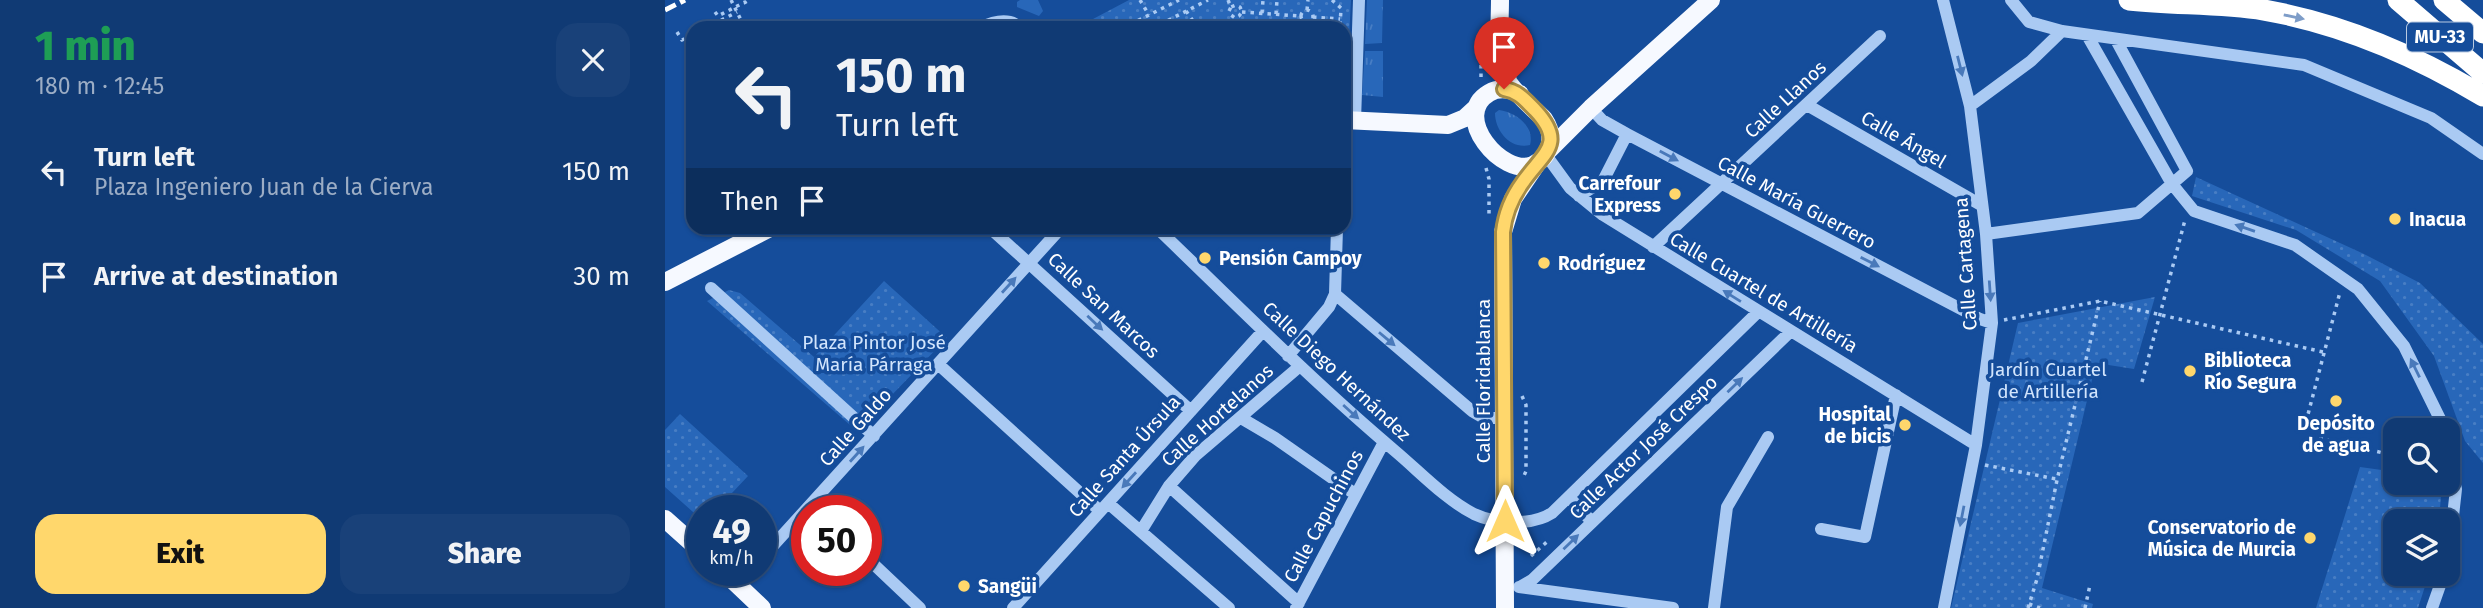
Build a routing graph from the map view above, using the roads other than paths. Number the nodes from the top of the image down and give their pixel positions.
1 (1359, 0) edge
2 (1500, 0) edge
3 (1711, 0) edge
4 (1943, 0) edge
5 (2011, 0) edge
6 (2129, 0) edge
7 (2398, 0) edge
8 (2444, 0) edge
9 (2062, 31) junction
10 (2483, 33) edge
11 (2087, 35) junction
12 (1880, 36) dead end
13 (2116, 40) junction
14 (1501, 52) junction
15 (2483, 73) edge
16 (1520, 94) junction
17 (1351, 96) edge
18 (2483, 96) edge
19 (1481, 101) junction
20 (1807, 105) junction
21 (1970, 106) junction
22 (1591, 108) junction
23 (1351, 120) edge
24 (1547, 123) junction
25 (1627, 134) junction
26 (2483, 154) edge
27 (1544, 156) junction
28 (1721, 184) junction
29 (2172, 184) junction
30 (1579, 197) junction
31 (1981, 205) junction
32 (1986, 234) junction
33 (756, 235) edge
34 (998, 235) edge
35 (1055, 235) edge
36 (1164, 235) edge
37 (1337, 235) edge
38 (1653, 247) junction
39 (1029, 263) junction
40 (665, 282) edge
41 (711, 288) dead end
42 (1335, 294) junction
43 (1758, 312) junction
44 (1992, 323) junction
45 (1263, 331) junction
46 (1791, 331) junction
47 (1289, 356) junction
48 (938, 364) junction
49 (1300, 366) junction
50 (1896, 396) junction
51 (1191, 411) junction
52 (1241, 418) junction
53 (1504, 418) junction
54 (2440, 418) edge
55 (874, 436) junction
56 (1768, 437) dead end
57 (1384, 442) junction
58 (1976, 445) junction
59 (1168, 486) junction
60 (1355, 494) junction
61 (826, 495) edge
62 (1569, 497) junction
63 (1104, 507) junction
64 (665, 519) edge
65 (1505, 521) junction
66 (1593, 522) junction
67 (1821, 529) dead end
68 (791, 531) edge
69 (1141, 531) junction
70 (686, 538) edge
71 (777, 544) edge
72 (882, 572) edge
73 (738, 586) edge
74 (2440, 586) edge
75 (1513, 588) junction
76 (1642, 605) edge
77 (1297, 606) edge
78 (1015, 607) edge
79 (762, 608) edge
80 (919, 608) edge
81 (1229, 608) edge
82 (1505, 608) edge
83 (1673, 608) edge
84 (1714, 608) edge
85 (1944, 608) edge
86 (2432, 608) edge

1 - 17 street
2 - 14 main road
3 - 22 main road
4 -> 21 street, Calle Cartagena
5 - 9 street
6 -> 18 highway
7 - 15 highway, MU-33
8 - 10 highway, MU-33
9 - 11 street
9 - 21 street
11 - 13 street
11 - 29 street
12 - 20 street, Calle Llanos
13 - 26 street
13 - 29 street
14 - 16 main road
14 - 19 main road
16 - 19 main road
16 - 24 main road
19 - 23 main road
19 - 27 main road
20 - 28 street, Calle Llanos
20 - 31 street, Calle Ángel
21 - 31 street, Calle Cartagena
22 - 24 main road
22 - 25 street, Calle María Guerrero
22 - 27 main road, Calle Floridablanca
24 - 27 main road
25 -> 28 street, Calle María Guerrero
25 - 30 street
27 - 30 street, Calle Cuartel de Artillería
27 - 53 main road, Calle Floridablanca
28 - 38 street, Calle Llanos
28 -> 44 street, Calle María Guerrero
29 - 32 street
54 -> 29 street
30 - 38 street, Calle Cuartel de Artillería
31 - 32 street, Calle Cartagena
32 -> 44 street, Calle Cartagena
33 - 40 main road
34 - 39 street, Calle San Marcos
35 - 39 street, Calle Galdo
36 - 45 street, Calle Diego Hernández
37 - 42 street
43 -> 38 street, Calle Cuartel de Artillería
48 -> 39 street, Calle Galdo
39 -> 51 street, Calle San Marcos
41 - 55 street
42 - 47 street
42 -> 53 street
43 - 46 street, Calle Cuartel de Artillería
43 - 62 street, Calle Actor José Crespo
44 - 58 street, Calle Cartagena
45 - 47 street, Calle Diego Hernández
45 - 51 street, Calle Santa Úrsula
46 - 50 street, Calle Cuartel de Artillería
66 -> 46 street, Calle Actor José Crespo
47 - 49 street, Calle Diego Hernández
48 - 55 street, Calle Galdo
48 - 63 street
49 - 52 street, Calle Hortelanos
49 -> 57 street, Calle Diego Hernández
50 - 58 street, Calle Cuartel de Artillería
50 - 67 street
51 -> 63 street, Calle Santa Úrsula
52 - 59 street, Calle Hortelanos
52 - 60 street
53 - 65 main road, Calle Floridablanca
61 -> 55 street, Calle Galdo
56 - 84 street
57 - 60 street, Calle Capuchinos
57 - 65 street, Calle Diego Hernández
58 -> 85 street, Calle Cartagena
59 - 69 street, Calle Hortelanos
59 - 77 street
60 - 77 street, Calle Capuchinos
62 - 65 street, Calle Actor José Crespo
62 - 66 street
63 - 69 street
63 - 78 street, Calle Santa Úrsula
64 - 70 main road
65 - 75 main road, Calle Floridablanca
75 -> 66 street, Calle Actor José Crespo
68 - 71 street, Calle Galdo
69 - 81 street
72 - 80 street
73 - 79 main road
74 - 86 street
75 - 76 street
75 - 82 main road, Calle Floridablanca
76 - 83 street

